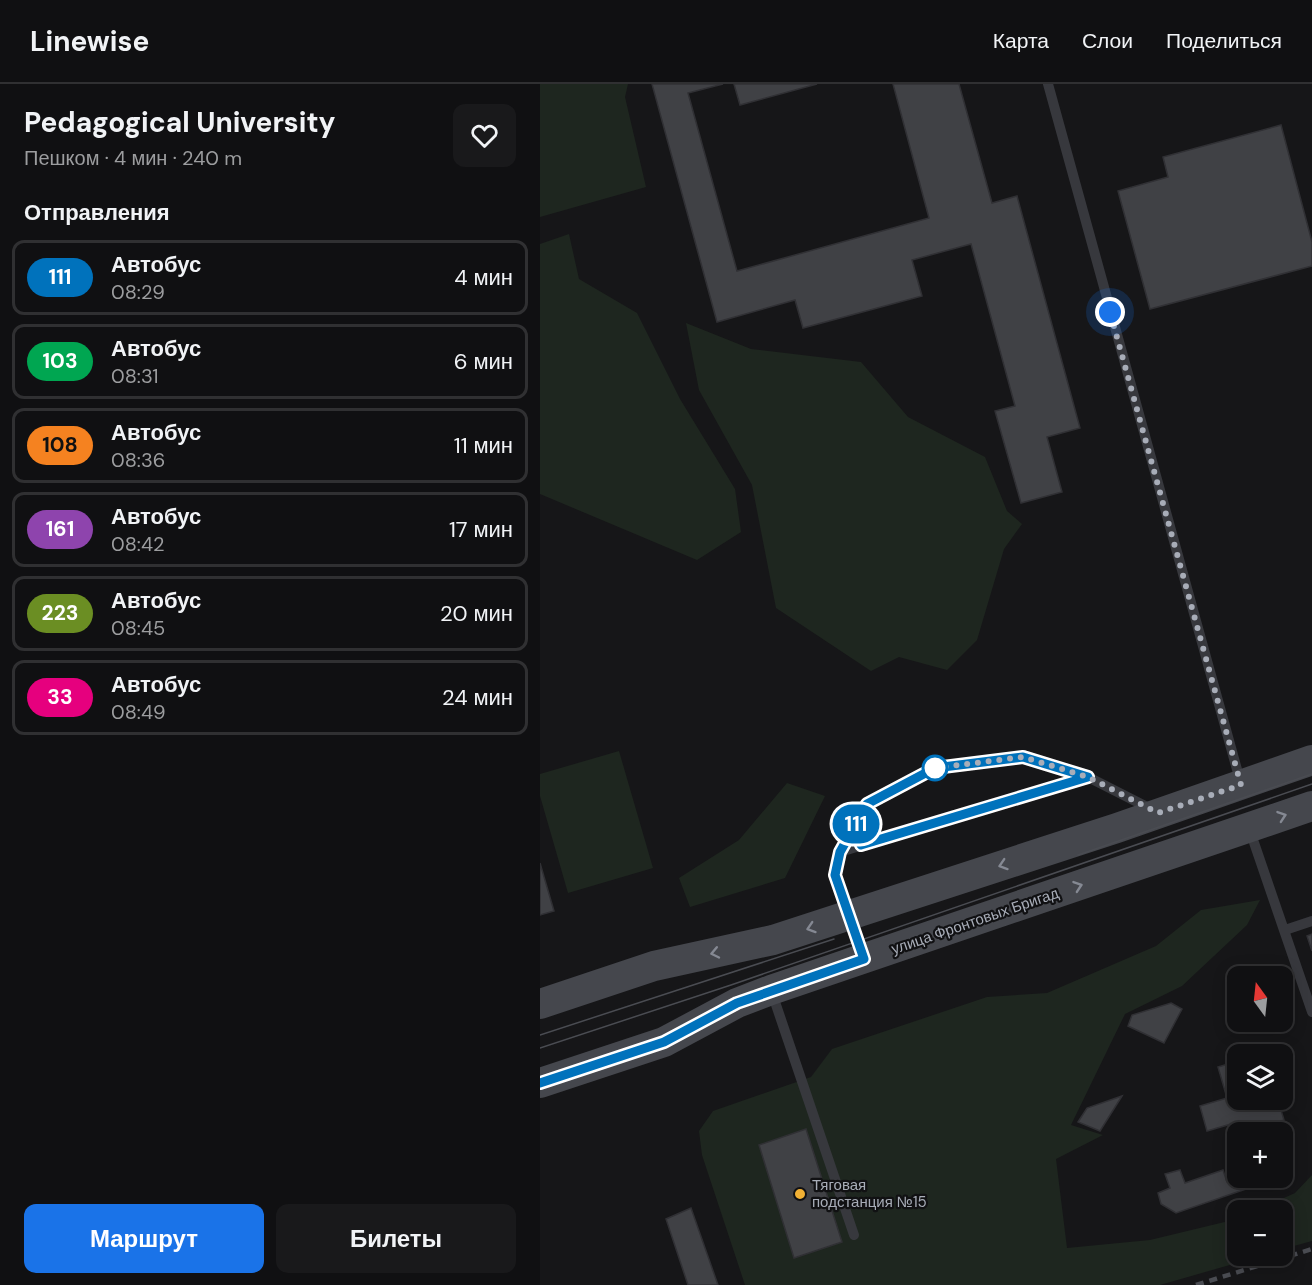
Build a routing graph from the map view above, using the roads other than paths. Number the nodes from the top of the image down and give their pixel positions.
1 (1048, 84) edge
2 (1312, 760) edge
3 (1088, 777) junction
4 (1241, 785) junction
5 (1312, 806) edge
6 (1158, 813) junction
7 (1249, 828) junction
8 (840, 852) junction
9 (849, 916) junction
10 (1312, 921) edge
11 (1286, 930) junction
12 (864, 959) junction
13 (771, 990) junction
14 (540, 1004) edge
15 (1312, 1012) edge
16 (540, 1083) edge
17 (854, 1235) dead end

1 - 4 lane
2 - 4 main road
3 - 6 lane
3 - 8 lane
3 - 8 lane
4 - 6 main road
7 -> 5 main road, улица Фронтовых Бригад
6 -> 9 main road
7 - 11 lane
12 -> 7 main road, улица Фронтовых Бригад
8 - 9 lane
9 - 12 lane
9 -> 14 main road
10 - 11 lane
11 - 15 lane
12 - 13 main road, улица Фронтовых Бригад
13 - 16 main road, улица Фронтовых Бригад
13 - 17 lane

